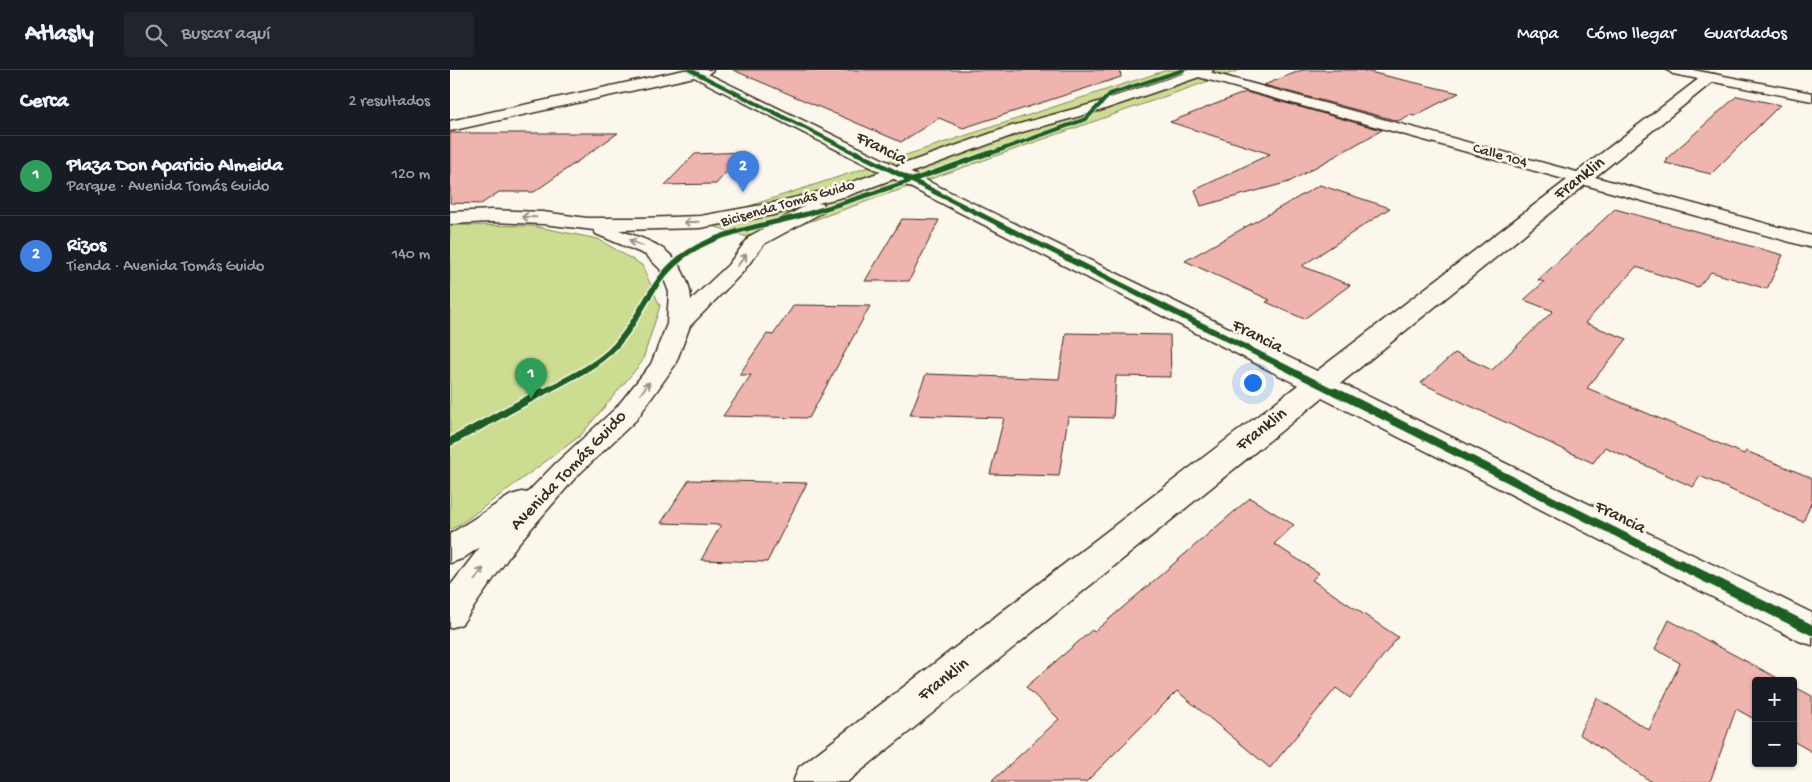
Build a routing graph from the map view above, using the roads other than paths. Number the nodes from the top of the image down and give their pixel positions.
1 (1672, 70) edge
2 (697, 71) edge
3 (1198, 71) edge
4 (1707, 74) edge
5 (1812, 91) edge
6 (1812, 97) edge
7 (450, 126) edge
8 (894, 172) junction
9 (1581, 179) junction
10 (841, 192) junction
11 (450, 218) edge
12 (587, 224) junction
13 (1812, 242) edge
14 (680, 324) junction
15 (1319, 385) junction
16 (566, 470) junction
17 (450, 550) edge
18 (450, 613) edge
19 (1812, 630) edge
20 (814, 782) edge

1 - 4 street
2 - 7 street
2 - 8 street, Francia
3 - 8 street, Avenida Tomás Guido
3 - 9 street, Calle 104
4 - 5 street
4 - 6 street
4 - 9 street, Franklin
8 - 10 street, Avenida Tomás Guido
8 - 15 street, Francia
9 - 13 street, Calle 104
9 - 15 street, Franklin
10 -> 12 street, Avenida Tomás Guido
14 -> 10 street, Avenida Tomás Guido
12 -> 11 street, Avenida Tomás Guido
14 -> 12 street, Avenida Tomás Guido
16 -> 14 street, Avenida Tomás Guido
15 - 19 street, Francia
15 - 20 street, Franklin
16 - 17 street
18 -> 16 street, Avenida Tomás Guido

